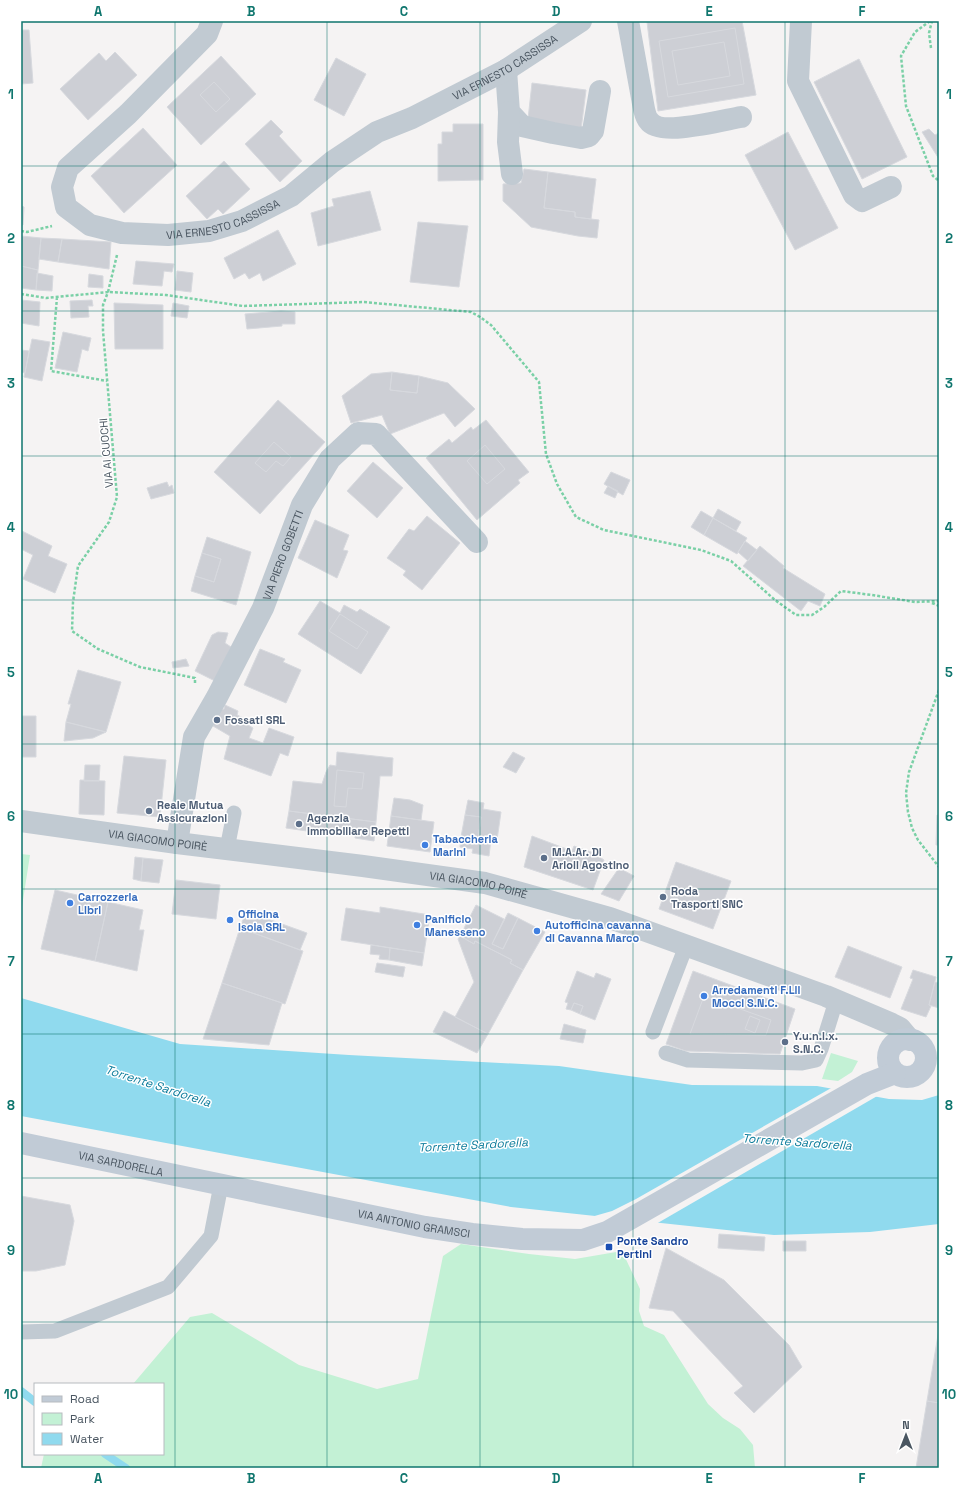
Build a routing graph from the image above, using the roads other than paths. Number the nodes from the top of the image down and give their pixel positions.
1 (212, 21) edge
2 (581, 21) edge
3 (628, 21) edge
4 (801, 21) edge
5 (506, 70) junction
6 (600, 91) dead end
7 (509, 112) junction
8 (741, 117) dead end
9 (512, 174) dead end
10 (891, 187) dead end
11 (477, 542) dead end
12 (234, 813) dead end
13 (21, 821) edge
14 (177, 844) junction
15 (227, 849) junction
16 (686, 946) junction
17 (836, 1001) junction
18 (653, 1032) dead end
19 (910, 1040) junction
20 (666, 1052) dead end
21 (932, 1059) edge
22 (895, 1073) junction
23 (21, 1143) edge
24 (220, 1185) junction
25 (21, 1332) edge

1 - 5 street, VIA ERNESTO CASSISSA
2 - 5 street, VIA ERNESTO CASSISSA
3 - 8 street
4 - 10 street
5 - 7 street
6 - 7 street
7 - 9 street
11 - 14 street, VIA PIERO GOBETTI
12 - 15 lane
13 - 14 street, VIA GIACOMO POIRÈ
14 - 15 street, VIA GIACOMO POIRÈ
15 - 16 street, VIA GIACOMO POIRÈ
16 - 17 street, VIA GIACOMO POIRÈ
16 - 18 lane
17 - 19 street, VIA GIACOMO POIRÈ
17 - 20 lane
19 - 21 main road, VIA GIACOMO POIRÈ
19 - 22 main road
21 - 22 main road, VIA GIACOMO POIRÈ
22 - 24 main road, VIA ANTONIO GRAMSCI
23 - 24 main road, VIA SARDORELLA
24 - 25 lane

